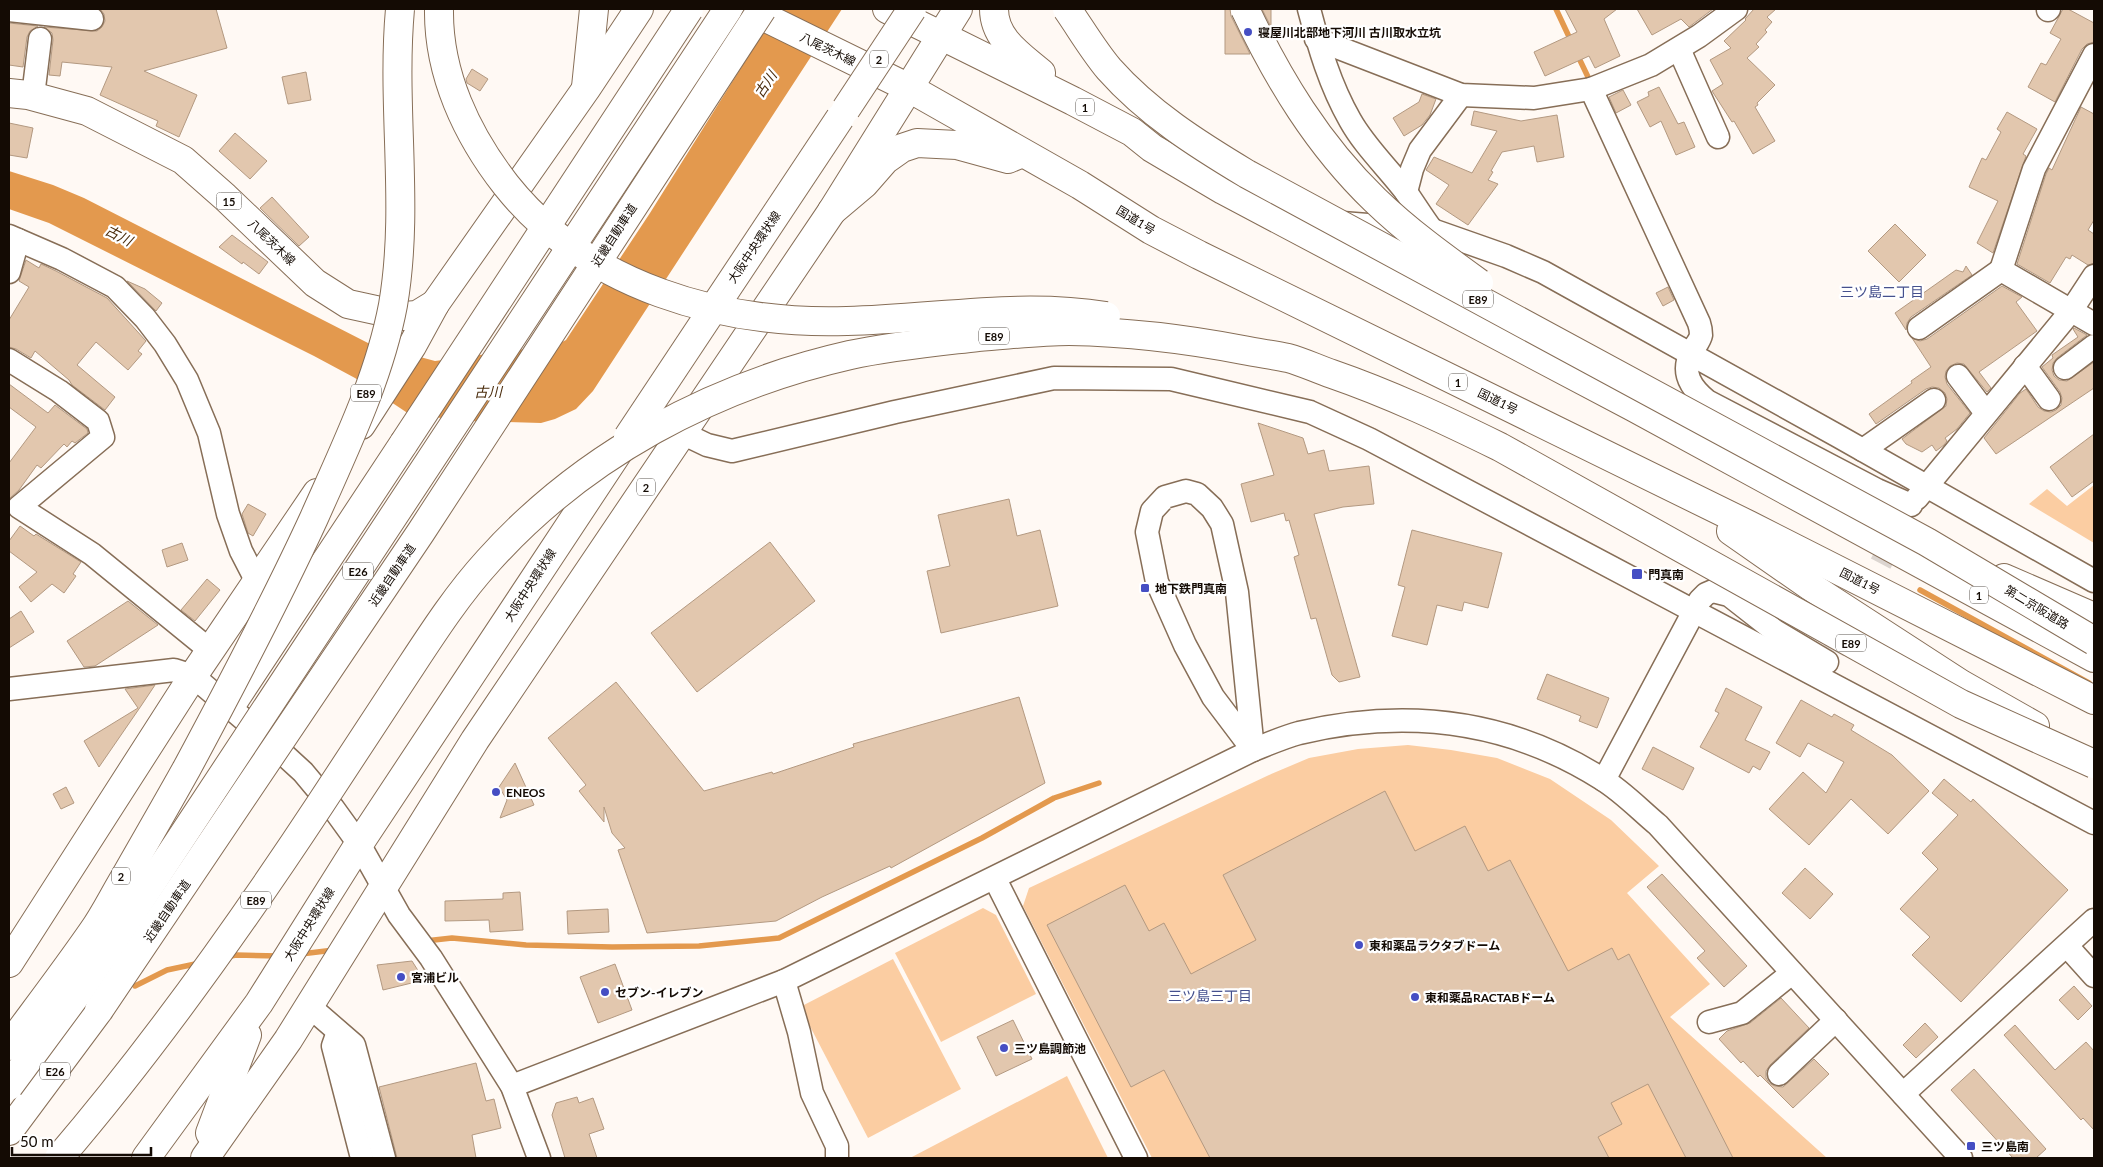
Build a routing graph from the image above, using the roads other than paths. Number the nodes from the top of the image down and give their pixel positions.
1 (400, 9) edge
2 (439, 9) edge
3 (594, 9) edge
4 (639, 9) edge
5 (689, 9) edge
6 (728, 9) edge
7 (887, 9) edge
8 (912, 9) edge
9 (958, 9) edge
10 (994, 9) edge
11 (1067, 9) edge
12 (1245, 9) edge
13 (1309, 9) edge
14 (9, 10) edge
15 (1725, 12) edge
16 (760, 13) edge
17 (92, 19) dead end
18 (940, 35) junction
19 (40, 39) dead end
20 (1316, 39) junction
21 (1679, 48) junction
22 (2094, 55) edge
23 (909, 88) junction
24 (586, 89) junction
25 (1592, 89) junction
26 (21, 94) edge
27 (1461, 95) junction
28 (1073, 100) junction
29 (1718, 137) dead end
30 (1024, 153) junction
31 (1406, 192) junction
32 (832, 212) junction
33 (1286, 224) junction
34 (1432, 230) junction
35 (13, 238) edge
36 (2001, 270) junction
37 (9, 272) edge
38 (2094, 276) edge
39 (435, 304) junction
40 (2071, 311) junction
41 (2094, 324) edge
42 (1919, 328) dead end
43 (2094, 346) edge
44 (1691, 354) junction
45 (1290, 359) junction
46 (9, 360) edge
47 (2025, 366) junction
48 (2065, 368) dead end
49 (1958, 376) dead end
50 (2049, 399) dead end
51 (1934, 400) dead end
52 (1986, 413) junction
53 (1715, 428) junction
54 (682, 433) junction
55 (1863, 450) junction
56 (1925, 486) junction
57 (1681, 491) junction
58 (14, 504) edge
59 (1863, 531) junction
60 (2094, 581) edge
61 (257, 582) junction
62 (1694, 611) junction
63 (2094, 617) edge
64 (2094, 641) edge
65 (211, 651) junction
66 (2094, 658) edge
67 (1827, 663) junction
68 (193, 676) junction
69 (9, 689) edge
70 (2094, 700) edge
71 (230, 708) junction
72 (1253, 750) junction
73 (2094, 765) edge
74 (1604, 780) junction
75 (2094, 823) edge
76 (359, 844) junction
77 (995, 879) junction
78 (382, 886) junction
79 (2094, 920) edge
80 (2067, 946) junction
81 (9, 963) edge
82 (1792, 973) junction
83 (2094, 976) edge
84 (784, 982) junction
85 (259, 1003) junction
86 (309, 1006) junction
87 (1836, 1020) junction
88 (1709, 1022) dead end
89 (338, 1032) junction
90 (9, 1045) edge
91 (1779, 1074) dead end
92 (9, 1086) edge
93 (512, 1086) junction
94 (1903, 1094) junction
95 (9, 1131) edge
96 (60, 1158) edge
97 (146, 1158) edge
98 (198, 1158) edge
99 (205, 1158) edge
100 (362, 1158) edge
101 (384, 1158) edge
102 (539, 1158) edge
103 (837, 1158) edge
104 (1136, 1158) edge
105 (1961, 1158) edge

1 - 90 main road, E89, bridge
2 - 45 main road, E89, bridge
3 - 24 main road
4 - 24 main road
5 - 71 main road, 2, bridge
6 - 92 main road, E26, bridge
7 - 18 main road
8 - 76 main road, 大阪中央環状線 / 2, bridge
9 - 18 main road, 2
10 - 28 main road
11 - 53 main road, E89, bridge
12 - 53 main road, E89, bridge
13 - 20 street
14 - 17 street
15 - 21 street
16 - 23 main road, 八尾茨木線
16 - 95 main road, 近畿自動車道 / E26, bridge
18 - 23 main road, 2
18 - 28 main road, 1
19 - 26 street
20 - 27 street
20 - 31 street
21 - 25 street
21 - 29 street
22 - 36 street
23 - 30 main road, 国道1号 / 1
23 - 32 main road, 2
24 - 39 main road
25 - 27 street
25 - 44 street
26 - 39 main road, 八尾茨木線 / 15
27 - 31 street
28 - 33 main road, 1
30 - 32 main road
30 - 57 main road, 国道1号 / 1
31 - 34 street
32 - 54 main road, 2
33 - 34 street
33 - 59 main road, 1
34 - 44 street
35 - 37 street
35 - 61 street
36 - 40 street
36 - 42 street
38 - 40 street
39 - 61 main road
40 - 41 street
40 - 47 street
43 - 48 street
44 - 55 street
44 - 56 street
45 - 73 main road, E89, bridge
45 - 96 main road, E89, bridge
46 - 58 street
47 - 50 street
47 - 52 street
49 - 52 street
51 - 55 street
52 - 56 street
53 - 64 main road, 第二京阪道路 / E89, bridge
54 - 62 street
54 - 78 main road, 2
55 - 56 street
56 - 60 street
57 - 70 main road, 国道1号 / 1
57 - 73 main road, bridge
58 - 65 street
59 - 63 main road
59 - 66 main road, 1
61 - 65 main road
62 - 67 street
62 - 67 street
62 - 74 street
65 - 68 main road
67 - 75 street
68 - 69 street
68 - 71 street
68 - 81 main road
71 - 76 street
71 - 90 main road, 2
72 - 72 street
72 - 74 street
72 - 77 street
74 - 82 street
76 - 78 street
76 - 85 main road, 大阪中央環状線 / 2
77 - 84 street
77 - 104 street
78 - 86 main road, 2
78 - 93 street
79 - 80 street
80 - 83 street
80 - 94 street
82 - 87 street
82 - 88 street
84 - 93 street
84 - 103 street
85 - 97 main road, 大阪中央環状線 / 2
85 - 98 main road
86 - 89 street
86 - 99 main road, 2
87 - 91 street
87 - 94 street
89 - 100 street
89 - 101 street
93 - 102 street
94 - 105 street

